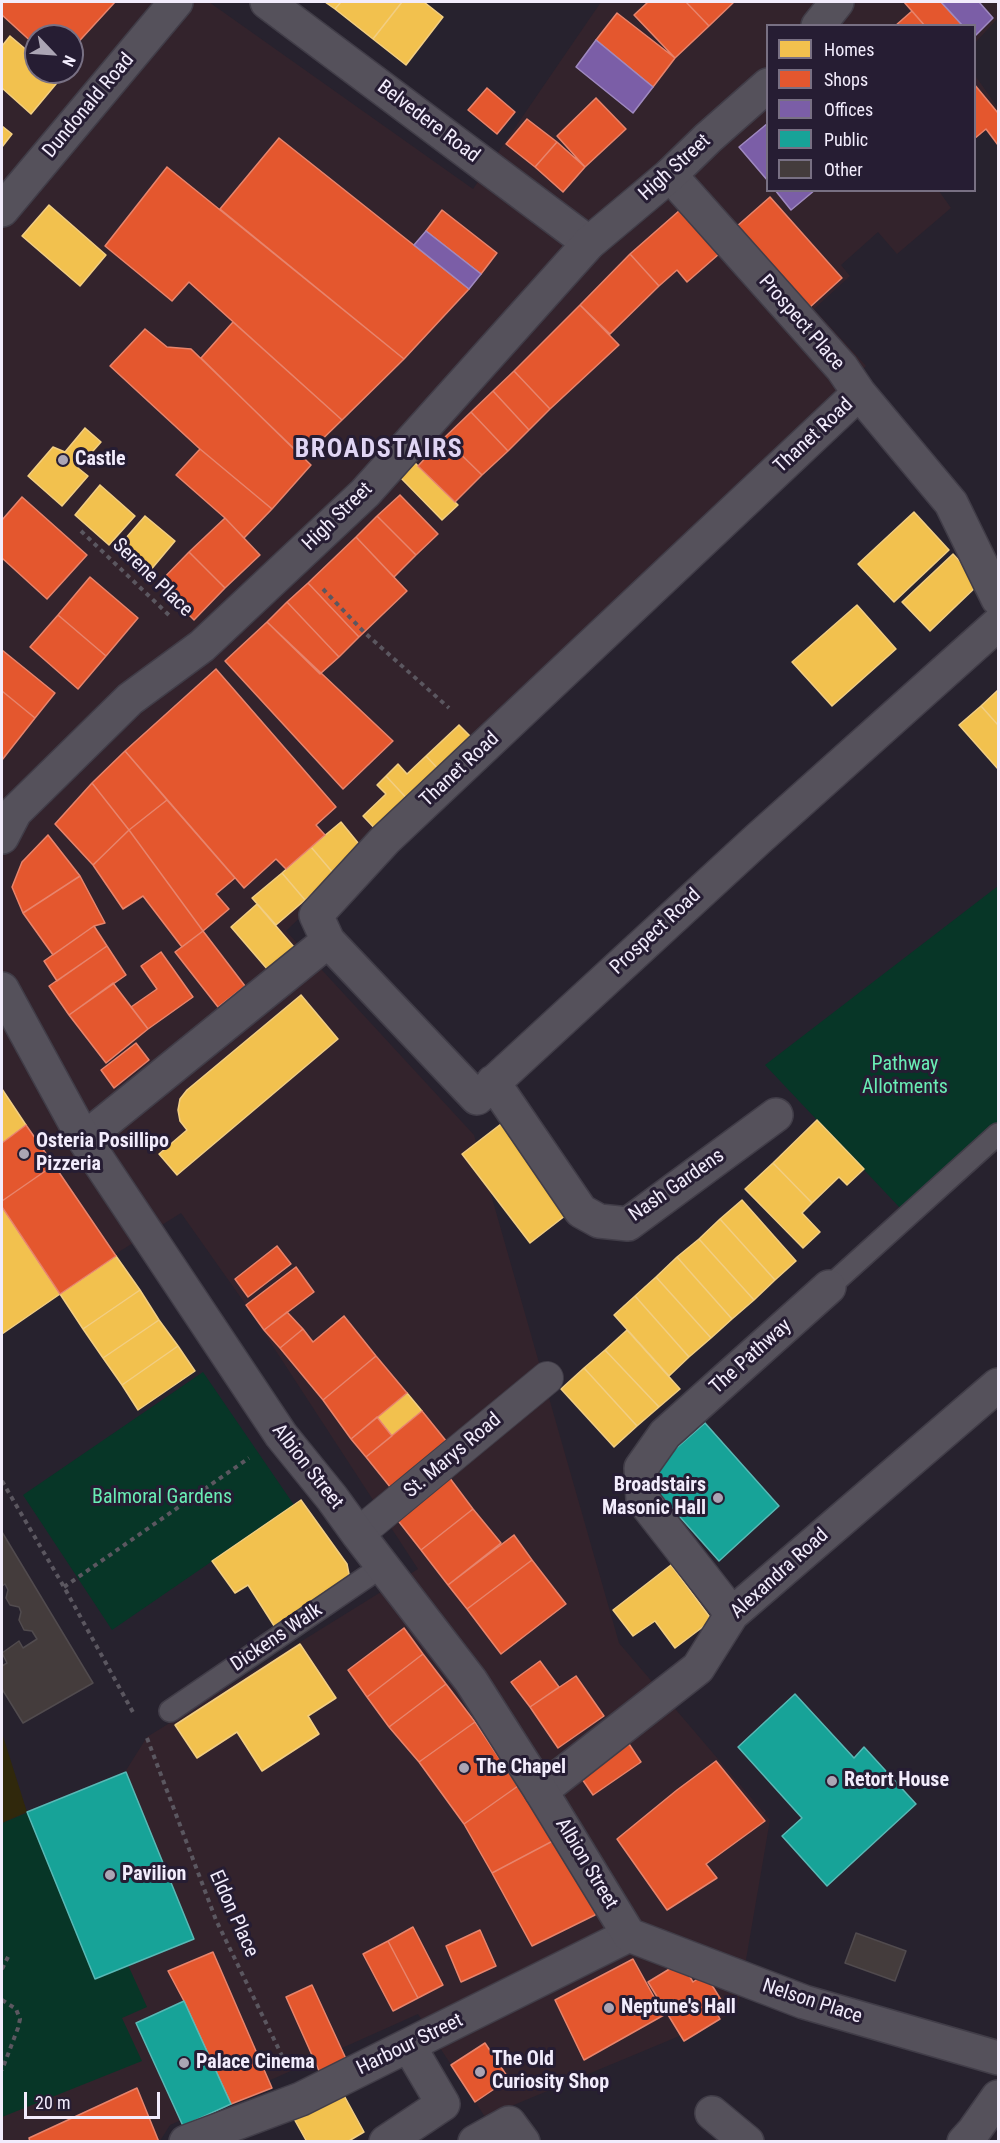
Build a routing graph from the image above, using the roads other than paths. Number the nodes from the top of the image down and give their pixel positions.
1 (176, 2) edge
2 (267, 2) edge
3 (837, 2) edge
4 (820, 24) edge
5 (766, 87) edge
6 (670, 176) junction
7 (2, 210) edge
8 (589, 243) junction
9 (859, 393) junction
10 (999, 599) edge
11 (999, 624) edge
12 (6, 818) edge
13 (328, 941) junction
14 (2, 989) edge
15 (493, 1083) junction
16 (776, 1115) dead end
17 (999, 1134) edge
18 (84, 1139) junction
19 (829, 1287) joint
20 (547, 1378) dead end
21 (999, 1385) edge
22 (358, 1534) junction
23 (384, 1566) junction
24 (732, 1614) junction
25 (170, 1711) dead end
26 (541, 1791) junction
27 (629, 1935) junction
28 (409, 2046) junction
29 (999, 2058) edge
30 (999, 2097) edge
31 (444, 2104) junction
32 (712, 2113) dead end
33 (186, 2142) edge
34 (386, 2142) edge
35 (469, 2142) edge
36 (475, 2142) edge
37 (523, 2142) edge
38 (747, 2142) edge
39 (964, 2142) edge

1 - 7 street, Dundonald Road
2 - 8 street, Belvedere Road
3 - 4 street
5 - 6 street, High Street
6 - 8 street, High Street
6 - 9 street, Prospect Place
8 - 12 street, High Street
9 - 10 street, Prospect Place
9 - 13 street, Thanet Road
11 - 15 street, Prospect Road
13 - 15 street, Prospect Road
13 - 18 street
14 - 18 street, Albion Street
15 - 16 street, Nash Gardens
17 - 19 lane, The Pathway
18 - 22 street, Albion Street
19 - 24 street, The Pathway
20 - 22 street, St. Marys Road
21 - 24 street, Alexandra Road
22 - 23 street, Albion Street
23 - 25 lane, Dickens Walk
23 - 26 street, Albion Street
24 - 26 street, Alexandra Road
26 - 27 street, Albion Street
27 - 28 street, Harbour Street
27 - 29 street, Nelson Place
28 - 31 street
28 - 33 street, Harbour Street
30 - 39 street
31 - 34 street
31 - 35 street
32 - 38 street
36 - 37 street

